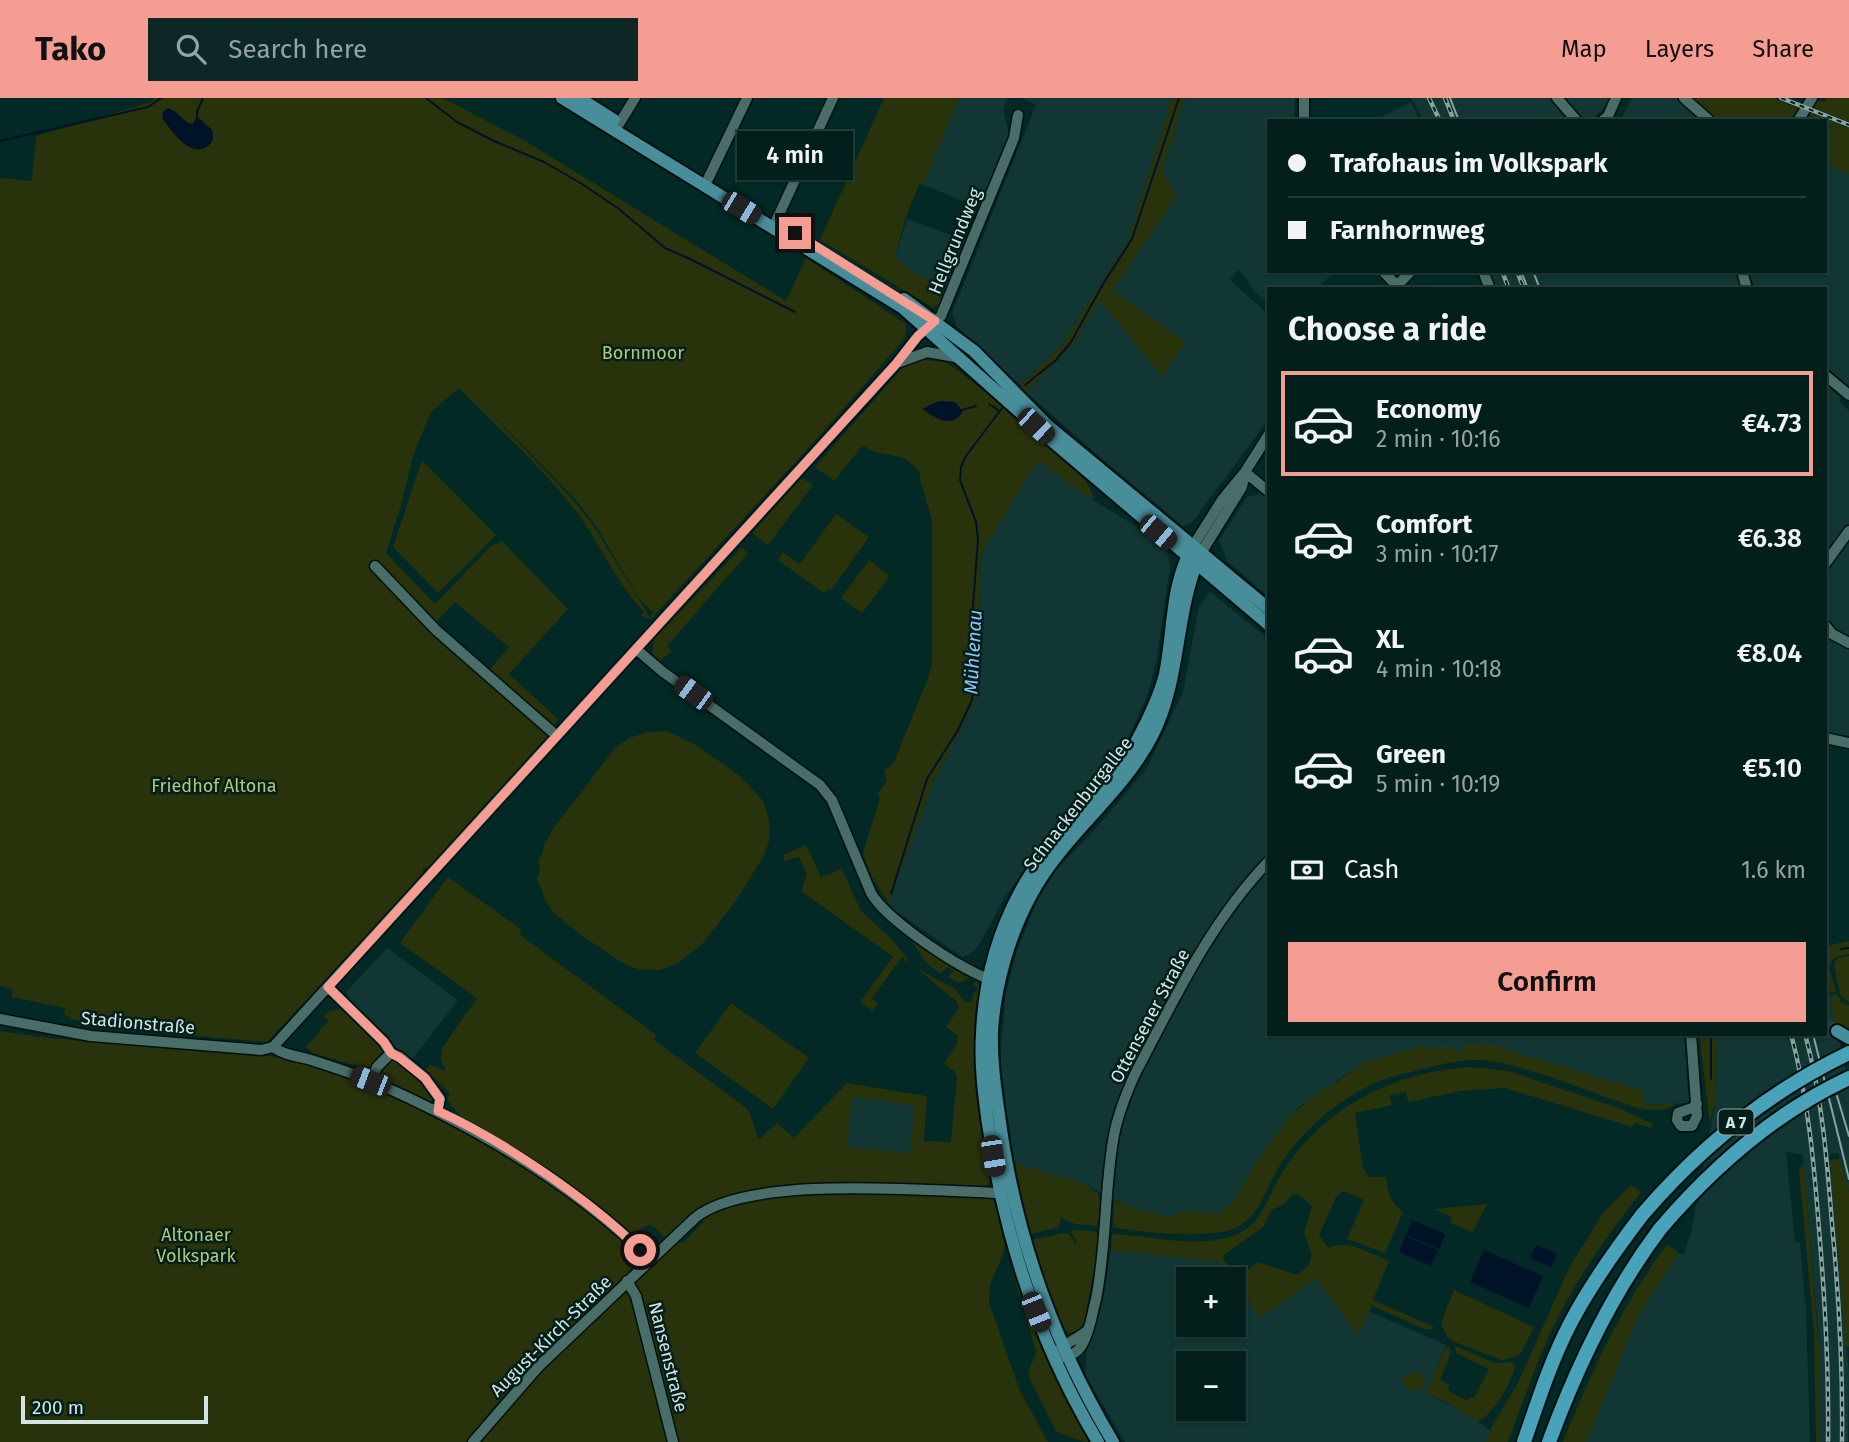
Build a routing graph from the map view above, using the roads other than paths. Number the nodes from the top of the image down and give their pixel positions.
1 (562, 98) edge
2 (579, 98) edge
3 (635, 98) edge
4 (747, 98) edge
5 (833, 98) edge
6 (1304, 98) edge
7 (1557, 98) edge
8 (1616, 98) edge
9 (1684, 98) edge
10 (1812, 98) edge
11 (1018, 115) dead end
12 (1304, 119) edge
13 (1575, 119) edge
14 (1604, 119) edge
15 (1708, 119) edge
16 (1799, 119) edge
17 (620, 124) junction
18 (708, 179) junction
19 (776, 221) junction
20 (1409, 273) edge
21 (1395, 287) edge
22 (931, 325) junction
23 (962, 359) junction
24 (896, 364) junction
25 (1827, 377) edge
26 (1849, 396) edge
27 (1267, 437) edge
28 (1245, 472) junction
29 (1267, 490) edge
30 (1849, 531) edge
31 (1194, 555) junction
32 (1827, 561) edge
33 (375, 566) dead end
34 (1215, 580) junction
35 (1188, 589) junction
36 (1267, 608) edge
37 (1267, 623) edge
38 (1827, 628) edge
39 (1849, 643) edge
40 (636, 649) junction
41 (557, 736) junction
42 (1827, 738) edge
43 (1849, 743) edge
44 (1267, 864) edge
45 (994, 980) junction
46 (328, 987) junction
47 (0, 1018) edge
48 (1837, 1031) tunnel mouth
49 (1691, 1036) edge
50 (1849, 1038) edge
51 (273, 1047) junction
52 (391, 1053) junction
53 (1849, 1053) edge
54 (1849, 1079) edge
55 (370, 1081) junction
56 (1697, 1104) junction
57 (438, 1111) junction
58 (1006, 1191) junction
59 (650, 1260) junction
60 (627, 1282) junction
61 (1061, 1353) junction
62 (473, 1442) edge
63 (673, 1442) edge
64 (1098, 1442) edge
65 (1113, 1442) edge
66 (1524, 1442) edge
67 (1549, 1442) edge

1 - 22 main road
2 - 17 main road
3 - 17 street
4 - 18 street
5 - 19 street
6 - 12 street
7 - 13 street
8 - 14 street
9 - 15 street
10 - 16 street
11 - 22 street, Hellgrundweg
17 - 18 main road
18 - 19 main road
19 - 22 main road
20 - 21 street
22 - 23 main road
22 - 24 street, Hellgrundweg
22 - 31 main road
23 - 24 street
23 - 31 main road
24 - 40 street, Hellgrundweg
25 - 26 street
27 - 28 street, Schnackenburgallee
28 - 29 street
28 - 31 street, Schnackenburgallee
30 - 32 street
31 - 34 main road
31 - 35 main road, Schnackenburgallee
31 - 36 main road
31 - 45 main road, Schnackenburgallee
33 - 41 street
34 - 35 main road
34 - 37 main road
35 - 45 main road, Schnackenburgallee
38 - 39 street
40 - 41 street, Hellgrundweg
40 - 45 street
41 - 46 street, Hellgrundweg
42 - 43 street
44 - 61 street, Ottensener Straße
45 - 58 main road, Schnackenburgallee
46 - 51 street, Hellgrundweg
46 - 52 street
47 - 51 street, Stadionstraße
48 - 50 main road
49 - 56 street
51 - 55 street
52 - 55 street
52 - 57 street
53 - 66 highway, A 7, bridge
54 - 67 highway, A 7, bridge
55 - 57 street
56 - 56 street
57 - 59 street
58 - 59 street, August-Kirch-Straße
58 - 61 main road, Schnackenburgallee
59 - 60 street, August-Kirch-Straße
60 - 62 street, August-Kirch-Straße
60 - 63 street, Nansenstraße
61 - 64 main road, Schnackenburgallee
61 - 65 main road, Schnackenburgallee

